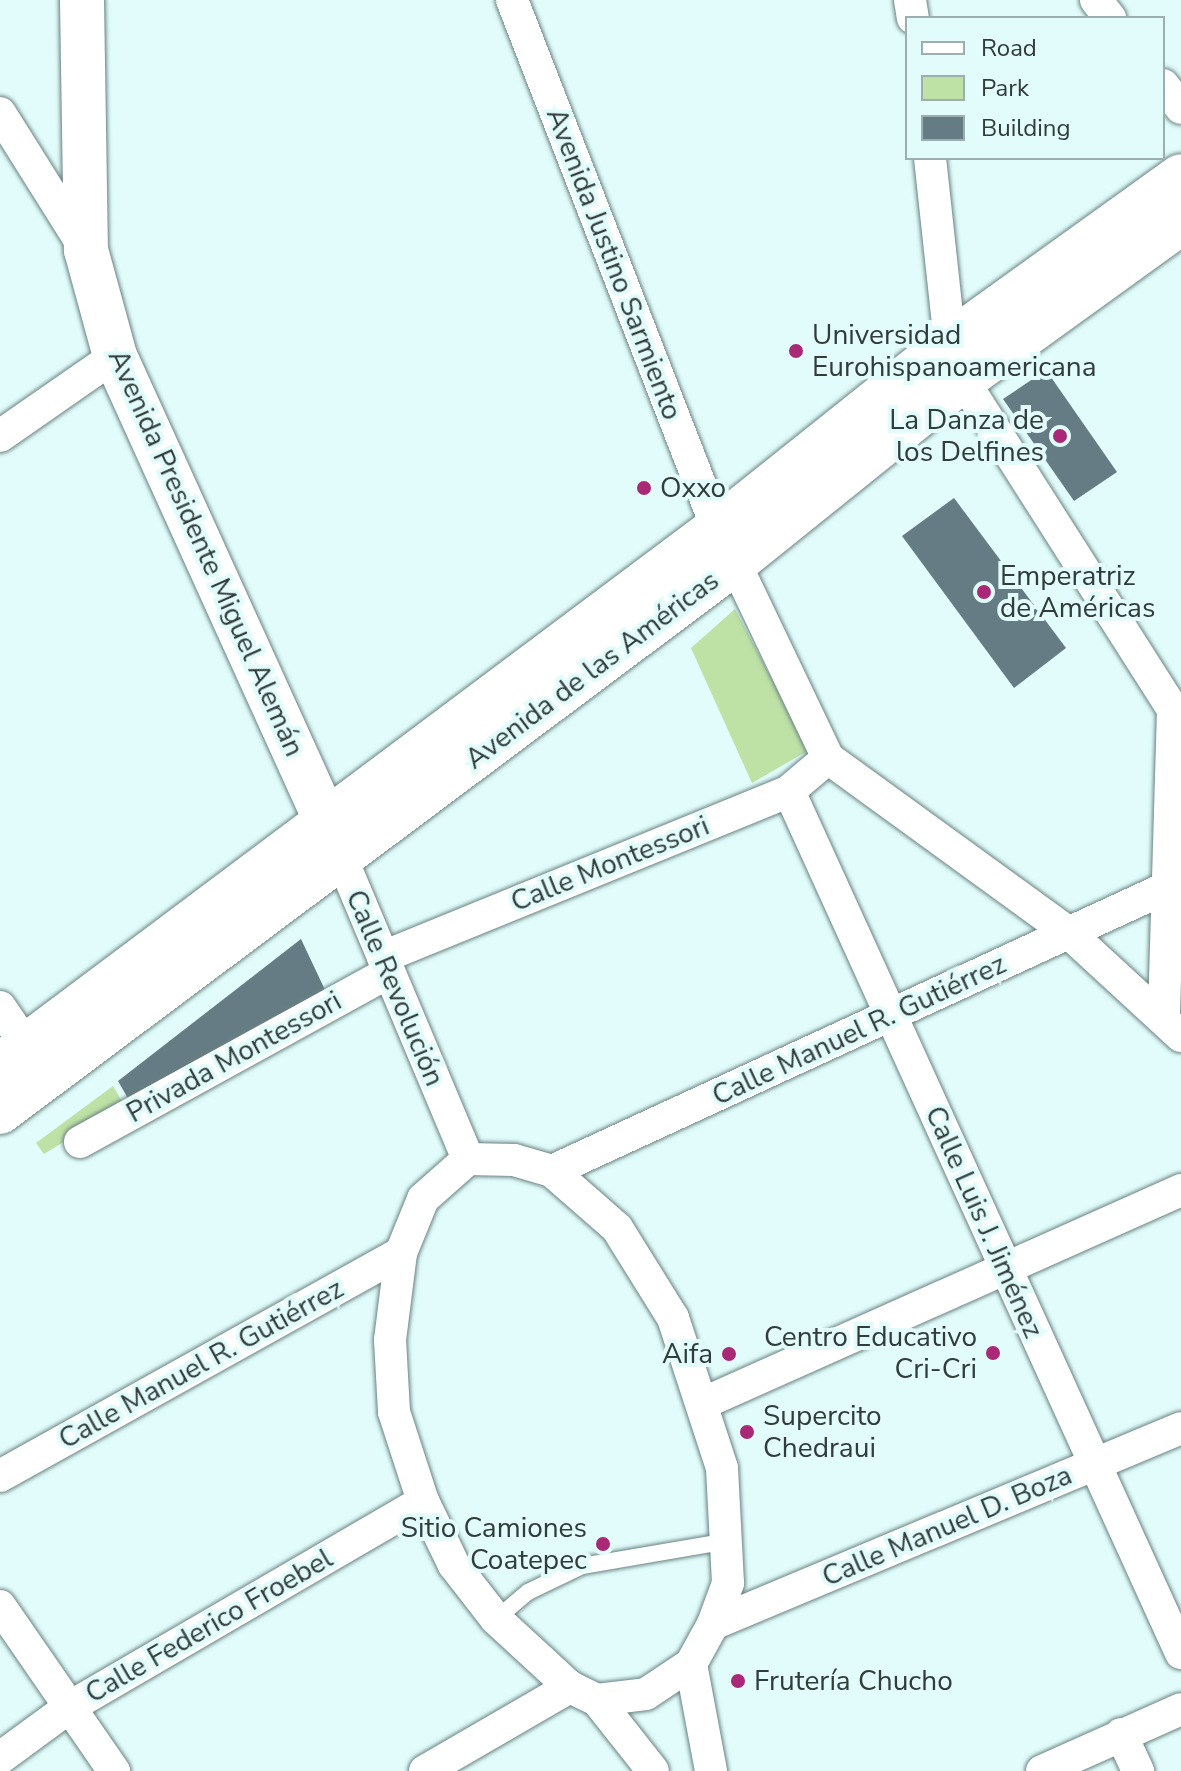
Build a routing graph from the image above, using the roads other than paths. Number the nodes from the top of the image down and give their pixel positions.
1 (82, 0) edge
2 (512, 0) edge
3 (1096, 0) edge
4 (1108, 16) edge
5 (1165, 88) edge
6 (1181, 108) edge
7 (0, 113) edge
8 (930, 160) edge
9 (1181, 176) edge
10 (1181, 223) edge
11 (86, 250) junction
12 (115, 356) junction
13 (956, 361) junction
14 (0, 436) edge
15 (726, 545) junction
16 (1177, 741) edge
17 (828, 758) junction
18 (789, 791) junction
19 (324, 817) junction
20 (340, 858) junction
21 (1166, 888) junction
22 (1069, 933) junction
23 (386, 965) junction
24 (0, 1007) edge
25 (891, 1016) junction
26 (1172, 1028) edge
27 (25, 1063) edge
28 (0, 1112) edge
29 (80, 1142) dead end
30 (468, 1159) junction
31 (552, 1171) junction
32 (1181, 1190) edge
33 (401, 1253) junction
34 (1003, 1264) junction
35 (706, 1402) junction
36 (1181, 1428) edge
37 (1092, 1464) junction
38 (0, 1476) edge
39 (423, 1501) junction
40 (729, 1541) junction
41 (0, 1606) edge
42 (496, 1619) junction
43 (713, 1624) junction
44 (1181, 1653) edge
45 (691, 1664) junction
46 (583, 1693) junction
47 (68, 1708) junction
48 (1181, 1709) edge
49 (1121, 1734) junction
50 (0, 1758) edge
51 (114, 1771) edge
52 (425, 1771) edge
53 (653, 1771) edge
54 (711, 1771) edge
55 (1042, 1771) edge
56 (1138, 1771) edge

1 - 11 main road, Avenida Presidente Miguel Alemán
2 - 15 street, Avenida Justino Sarmiento
3 - 4 street
5 - 6 street
7 - 11 street
8 - 13 street
9 - 13 main road, Avenida de las Américas
10 - 13 main road, Avenida de las Américas
11 - 12 main road, Avenida Presidente Miguel Alemán
12 - 14 street
12 - 19 main road, Avenida Presidente Miguel Alemán
13 - 15 main road, Avenida de las Américas
13 - 16 street
15 - 17 street, Avenida Justino Sarmiento
15 - 19 main road, Avenida de las Américas
15 - 20 main road, Avenida de las Américas
16 - 21 street
17 - 18 street, Calle Montessori
17 - 22 street
18 - 23 street, Calle Montessori
18 - 25 street, Calle Luis J. Jiménez
19 - 20 street, Calle Revolución
19 - 27 main road, Avenida de las Américas
20 - 23 street, Calle Revolución
20 - 27 main road, Avenida de las Américas
21 - 22 street, Calle Manuel R. Gutiérrez
21 - 26 street
22 - 25 street, Calle Manuel R. Gutiérrez
22 - 26 street
23 - 29 street, Privada Montessori
23 - 30 street, Calle Revolución
24 - 27 street
25 - 31 street, Calle Manuel R. Gutiérrez
25 - 34 street, Calle Luis J. Jiménez
27 - 28 main road, Avenida de las Américas
30 - 31 street
30 - 33 street
31 - 35 street
32 - 34 street
33 - 38 street, Calle Manuel R. Gutiérrez
33 - 39 street
34 - 35 street
34 - 37 street, Calle Luis J. Jiménez
35 - 40 street
36 - 37 street, Calle Manuel D. Boza
37 - 43 street, Calle Manuel D. Boza
37 - 44 street, Calle Luis J. Jiménez
39 - 42 street
39 - 47 street, Calle Federico Froebel
40 - 42 lane
40 - 43 street
41 - 47 street
42 - 46 street
43 - 45 street
45 - 46 street
45 - 54 street
46 - 52 street
46 - 53 street
47 - 50 street, Calle Federico Froebel
47 - 51 street
48 - 49 street
49 - 55 street
49 - 56 street

